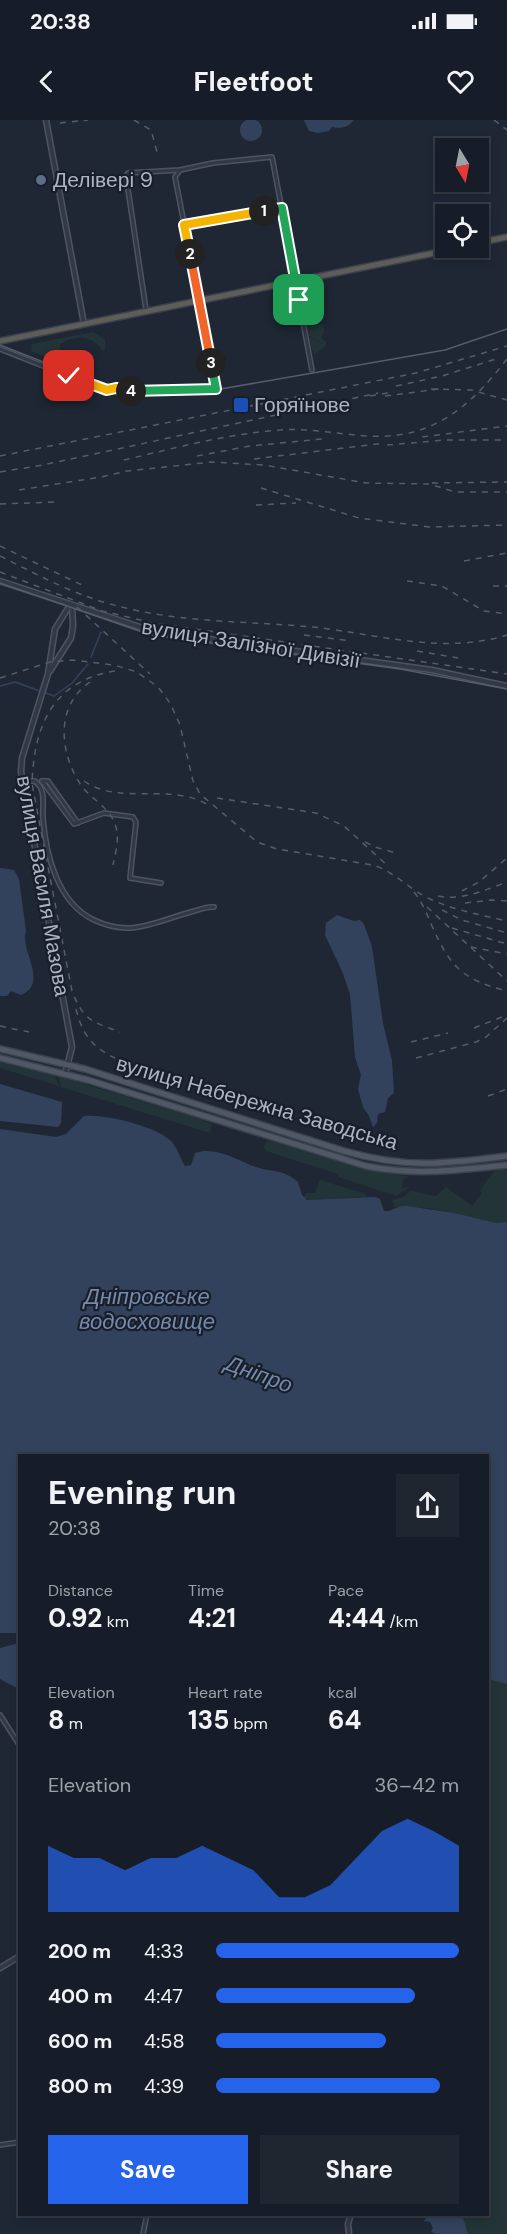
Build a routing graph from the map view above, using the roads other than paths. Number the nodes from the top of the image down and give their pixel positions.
1 (46, 120) edge
2 (180, 170) junction
3 (282, 208) junction
4 (184, 225) junction
5 (507, 237) edge
6 (489, 241) edge
7 (435, 253) edge
8 (296, 282) junction
9 (200, 301) junction
10 (147, 312) junction
11 (84, 325) junction
12 (3, 340) edge
13 (2, 348) edge
14 (312, 370) dead end
15 (0, 581) edge
16 (71, 606) junction
17 (48, 674) junction
18 (507, 686) edge
19 (22, 781) junction
20 (34, 781) junction
21 (160, 883) dead end
22 (214, 907) dead end
23 (0, 1048) edge
24 (0, 1058) edge
25 (68, 1065) junction
26 (65, 1074) junction
27 (507, 1156) edge
28 (507, 1165) edge
29 (0, 1715) edge
30 (18, 1743) edge
31 (18, 1957) edge
32 (0, 1968) edge
33 (18, 2142) edge
34 (0, 2145) edge
35 (147, 2216) edge
36 (350, 2216) edge
37 (143, 2234) edge
38 (350, 2234) edge

1 - 11 street
2 - 3 street
2 - 4 street
2 - 10 street
3 - 4 street
3 - 8 street
4 - 9 street
5 - 6 highway
7 - 8 highway
8 - 9 highway
8 - 14 street
9 - 10 highway
9 - 13 street
10 - 11 highway
11 - 12 highway
12 - 13 highway
15 - 16 street, вулиця Залізної Дивізії
16 - 17 street, вулиця Василя Мазова
16 - 17 street, вулиця Василя Мазова
16 - 18 street, вулиця Залізної Дивізії
17 - 19 street, вулиця Василя Мазова
19 - 20 street
19 - 25 street, вулиця Василя Мазова
20 - 21 street
20 - 22 street
23 - 25 main road, вулиця Набережна Заводська
24 - 26 main road, вулиця Набережна Заводська
25 - 26 street, вулиця Василя Мазова
25 - 27 main road, вулиця Набережна Заводська
26 - 28 main road, вулиця Набережна Заводська
29 - 30 street
31 - 32 street
33 - 34 street
35 - 37 street
36 - 38 street

